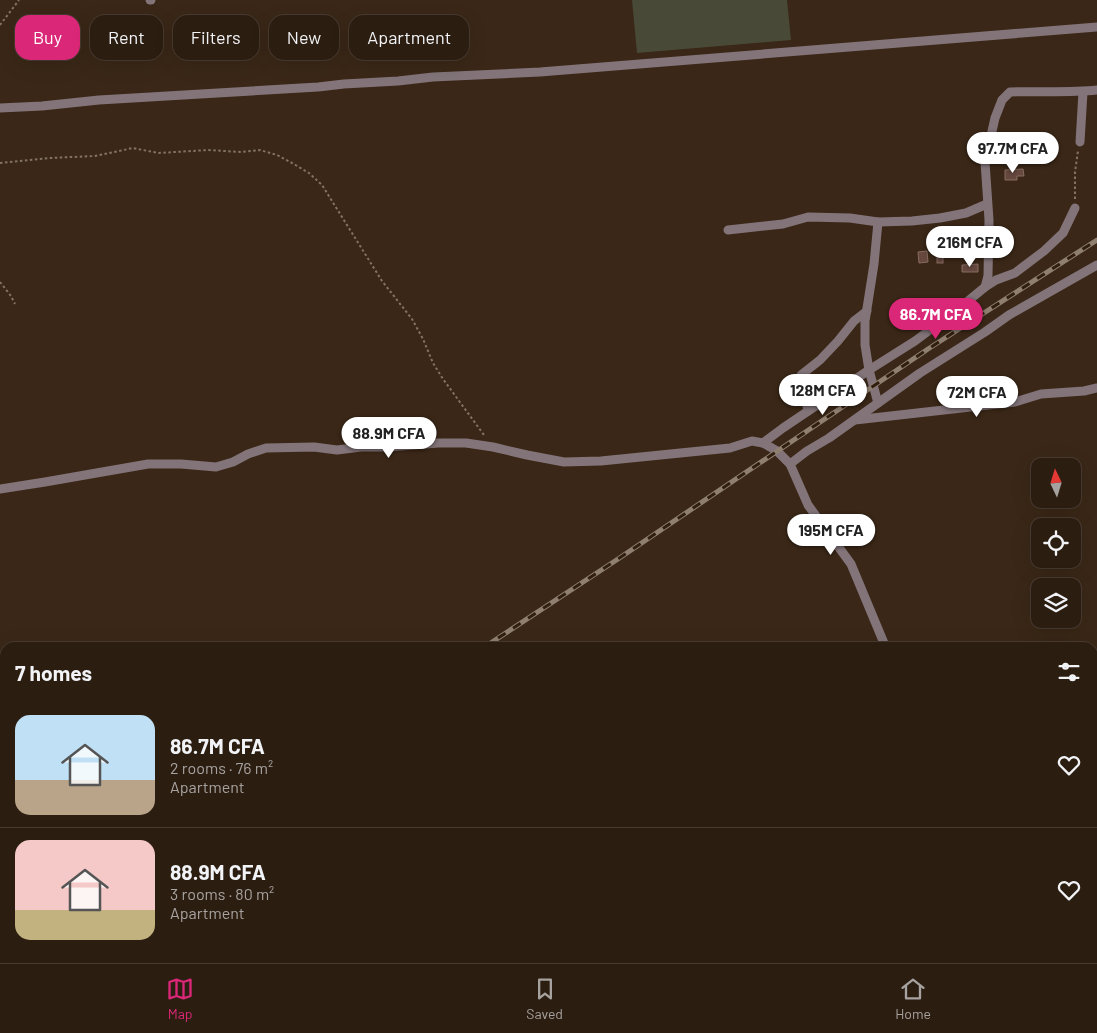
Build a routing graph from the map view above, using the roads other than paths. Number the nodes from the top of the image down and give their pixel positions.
1 (1097, 27) edge
2 (1097, 90) edge
3 (1084, 92) junction
4 (0, 108) edge
5 (1080, 142) road end
6 (988, 204) junction
7 (1075, 208) road end
8 (878, 222) junction
9 (728, 230) dead end
10 (1097, 265) edge
11 (985, 286) junction
12 (867, 312) junction
13 (869, 370) junction
14 (1097, 388) edge
15 (878, 403) junction
16 (808, 411) junction
17 (852, 420) junction
18 (764, 443) junction
19 (790, 464) junction
20 (0, 489) edge
21 (884, 642) edge

1 - 4 street
2 - 3 street
3 - 5 street
3 - 6 street
6 - 8 street
6 - 11 street
7 - 11 street
8 - 9 street
8 - 12 street
10 - 15 street
11 - 13 street
12 - 13 street
12 - 16 street
13 - 15 street
13 - 16 street
14 - 17 street
15 - 17 street
16 - 18 street
17 - 19 street
18 - 19 street
18 - 20 street
19 - 21 street

